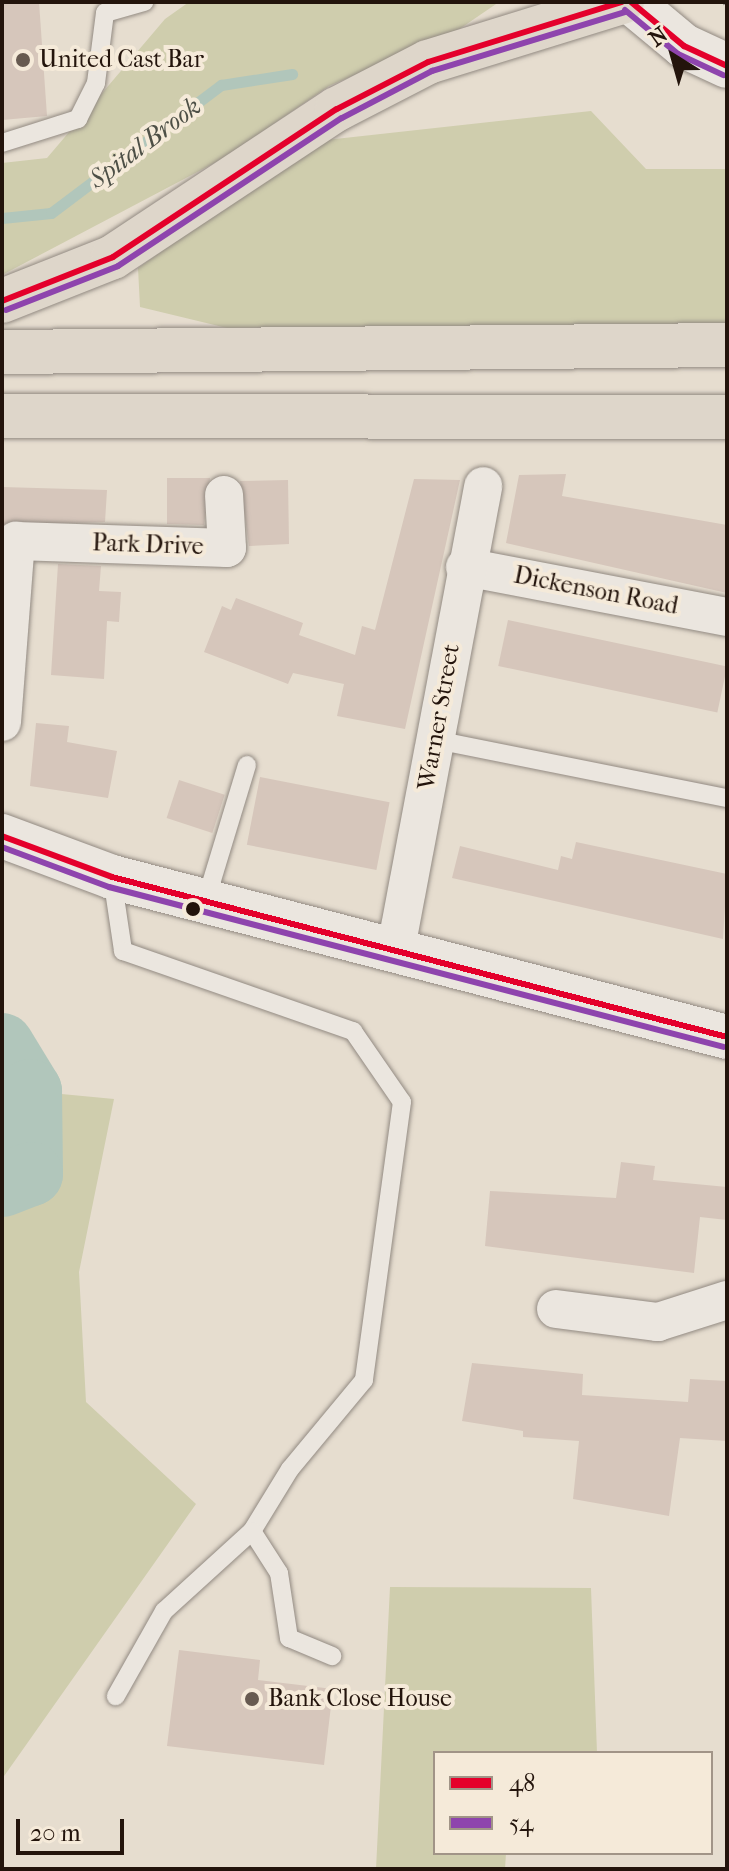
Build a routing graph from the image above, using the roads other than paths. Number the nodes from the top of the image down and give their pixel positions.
1 (144, 2) edge
2 (543, 2) edge
3 (622, 2) edge
4 (631, 2) edge
5 (104, 8) edge
6 (514, 37) junction
7 (727, 66) edge
8 (2, 143) edge
9 (2, 301) edge
10 (727, 345) edge
11 (2, 352) edge
12 (2, 416) edge
13 (727, 417) edge
14 (483, 486) dead end
15 (224, 495) dead end
16 (465, 567) junction
17 (727, 617) edge
18 (2, 722) edge
19 (436, 740) junction
20 (247, 765) dead end
21 (727, 798) edge
22 (2, 836) edge
23 (112, 877) junction
24 (206, 900) junction
25 (396, 948) junction
26 (727, 1037) edge
27 (727, 1300) edge
28 (556, 1309) dead end
29 (252, 1531) junction
30 (332, 1656) dead end
31 (116, 1696) dead end

1 - 5 lane
2 - 6 highway
3 - 6 highway
4 - 7 main road
5 - 8 lane
6 - 9 highway
10 - 11 highway
12 - 13 highway
14 - 16 street, Warner Street
15 - 18 street, Park Drive
16 - 17 street, Dickenson Road
16 - 19 street, Warner Street
19 - 21 lane
19 - 25 street, Warner Street
20 - 24 lane
22 - 23 main road
23 - 24 main road
23 - 29 lane
24 - 25 main road
25 - 26 main road
27 - 28 street
29 - 30 lane
29 - 31 lane

